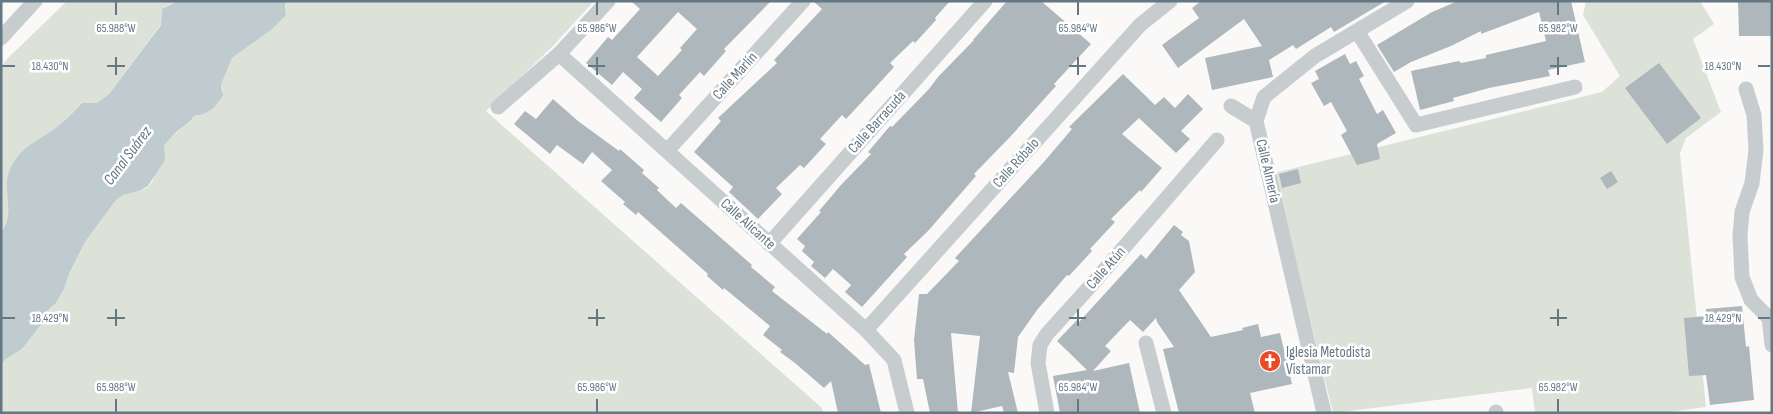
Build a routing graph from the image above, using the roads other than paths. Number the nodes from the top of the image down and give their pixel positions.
1 (35, 1) edge
2 (608, 1) edge
3 (803, 1) edge
4 (985, 1) edge
5 (1170, 1) edge
6 (1407, 1) edge
7 (1357, 31) junction
8 (1, 38) edge
9 (559, 54) junction
10 (1575, 87) dead end
11 (1746, 89) dead end
12 (1231, 106) dead end
13 (498, 107) dead end
14 (1256, 121) junction
15 (1217, 140) dead end
16 (667, 151) junction
17 (769, 244) junction
18 (866, 330) junction
19 (1146, 343) dead end
20 (1772, 345) edge
21 (907, 413) edge
22 (1047, 413) edge
23 (1164, 413) edge
24 (1324, 413) edge

1 - 8 street
2 - 9 street
3 - 16 street, Calle Marlín
4 - 17 street, Calle Barracuda
5 - 18 street, Calle Róbalo
6 - 7 street, Calle Almería
7 - 10 street
7 - 14 street, Calle Almería
9 - 13 street
9 - 16 street, Calle Alicante
11 - 20 street
12 - 14 street
14 - 24 street, Calle Almería
15 - 22 street, Calle Atún
16 - 17 street, Calle Alicante
17 - 18 street, Calle Alicante
18 - 21 street, Calle Alicante
19 - 23 street

